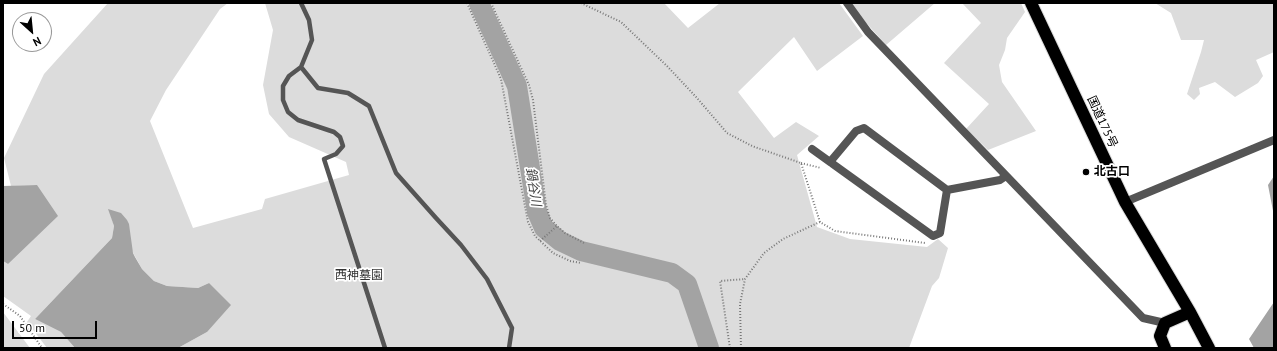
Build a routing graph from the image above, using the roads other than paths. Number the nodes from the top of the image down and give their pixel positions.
1 (301, 3) edge
2 (847, 3) edge
3 (1031, 3) edge
4 (301, 67) junction
5 (1274, 140) edge
6 (812, 149) dead end
7 (830, 162) junction
8 (1006, 176) junction
9 (947, 190) junction
10 (1125, 202) junction
11 (1190, 312) junction
12 (1165, 323) junction
13 (385, 348) edge
14 (509, 348) edge
15 (1165, 348) edge
16 (1209, 348) edge

1 - 4 lane
2 - 8 street
3 - 10 highway, 国道175号
4 - 13 lane
4 - 14 lane
5 - 10 street
6 - 7 street
7 - 9 street
7 - 9 street
8 - 9 street
8 - 12 street
10 - 11 highway, 国道175号
11 - 12 highway
11 - 16 highway, 国道175号
12 - 15 highway

